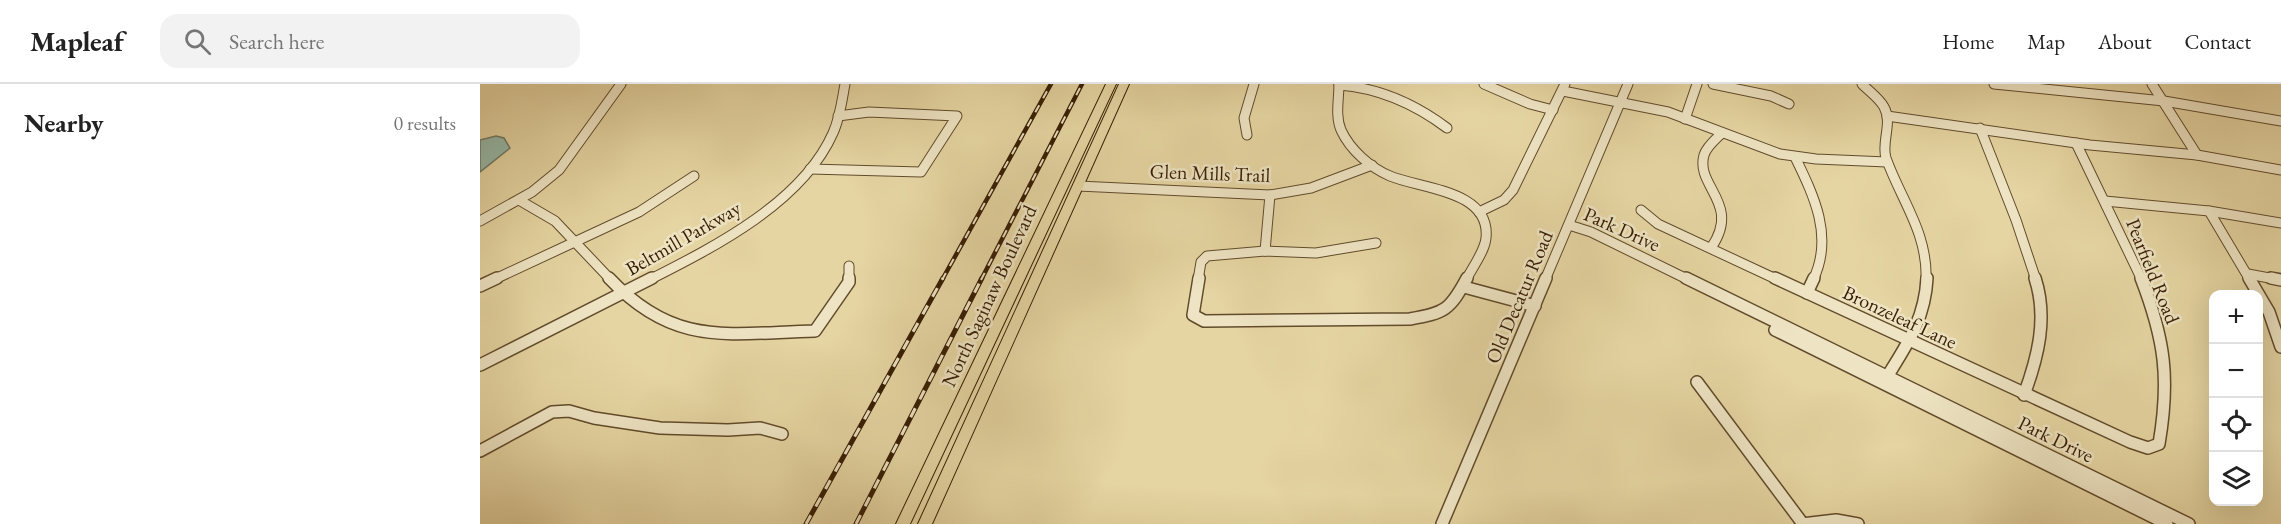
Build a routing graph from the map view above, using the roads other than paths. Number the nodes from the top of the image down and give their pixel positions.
1 (621, 84) edge
2 (845, 84) edge
3 (1111, 84) edge
4 (1124, 84) edge
5 (1254, 84) edge
6 (1339, 84) edge
7 (1484, 84) edge
8 (1628, 84) edge
9 (1697, 84) edge
10 (1713, 84) edge
11 (1862, 84) edge
12 (1994, 84) edge
13 (2152, 84) edge
14 (1564, 88) edge
15 (2164, 101) junction
16 (1620, 103) junction
17 (1789, 104) dead end
18 (1552, 110) junction
19 (838, 116) junction
20 (1887, 116) junction
21 (1685, 119) junction
22 (2281, 121) edge
23 (1447, 128) dead end
24 (1980, 128) junction
25 (1722, 134) junction
26 (1247, 135) dead end
27 (2076, 143) junction
28 (2198, 155) junction
29 (1795, 157) junction
30 (1887, 162) junction
31 (1372, 165) junction
32 (810, 169) junction
33 (2281, 170) edge
34 (694, 176) dead end
35 (1078, 186) junction
36 (1270, 195) junction
37 (519, 200) junction
38 (2105, 201) junction
39 (1641, 210) dead end
40 (2209, 211) junction
41 (1479, 212) junction
42 (480, 221) edge
43 (2281, 223) edge
44 (1569, 225) junction
45 (576, 242) junction
46 (1376, 243) dead end
47 (1711, 248) junction
48 (1265, 251) junction
49 (849, 266) dead end
50 (2248, 274) junction
51 (2281, 280) edge
52 (480, 286) edge
53 (1464, 287) junction
54 (623, 293) junction
55 (1807, 293) junction
56 (1535, 306) junction
57 (1910, 342) junction
58 (2281, 345) edge
59 (480, 366) edge
60 (1886, 380) junction
61 (1697, 382) dead end
62 (2024, 395) junction
63 (782, 434) dead end
64 (2148, 448) joint
65 (480, 451) edge
66 (903, 524) edge
67 (925, 524) edge
68 (1442, 524) edge
69 (1802, 524) edge
70 (1858, 524) edge
71 (2167, 524) edge
72 (2189, 524) edge

1 - 37 street
2 - 19 street, Beltmill Parkway
3 - 66 main road, North Saginaw Boulevard
4 - 35 main road, North Saginaw Boulevard
5 - 26 street
6 - 23 street
6 - 31 street
7 - 18 street
8 - 16 street, Old Decatur Road
9 - 21 street
10 - 17 street
11 - 20 street
12 - 15 street
13 - 15 street
14 - 16 street
14 - 18 street
15 - 22 street
15 - 28 street
16 - 21 street
16 - 44 street, Old Decatur Road
18 - 41 street
19 - 32 street, Beltmill Parkway
19 - 32 street
20 - 24 street
20 - 30 street
21 - 25 street
24 - 27 street
24 - 62 street
25 - 29 street
25 - 47 street
27 - 28 street
27 - 38 street, Pearfield Road
28 - 33 street
29 - 30 street
29 - 55 street
30 - 57 street
31 - 36 street, Glen Mills Trail
31 - 41 street
32 - 54 street, Beltmill Parkway
34 - 45 street
35 - 36 street, Glen Mills Trail
35 - 67 main road, North Saginaw Boulevard
36 - 48 street
37 - 42 street
37 - 45 street
38 - 40 street
38 - 64 street, Pearfield Road
39 - 47 street, Bronzeleaf Lane
40 - 43 street
40 - 50 street
41 - 53 street
44 - 56 street, Old Decatur Road
44 - 60 street, Park Drive
45 - 52 street
45 - 54 street
46 - 48 street
47 - 55 street, Bronzeleaf Lane
48 - 53 street
49 - 54 street
50 - 51 street
50 - 58 street
53 - 56 street
54 - 59 street, Beltmill Parkway
55 - 57 street, Bronzeleaf Lane
56 - 68 street, Old Decatur Road
57 - 60 street
57 - 62 street, Bronzeleaf Lane
60 - 71 street, Park Drive
60 - 72 street, Park Drive
61 - 69 street
62 - 64 street, Bronzeleaf Lane
63 - 65 street
69 - 70 street

